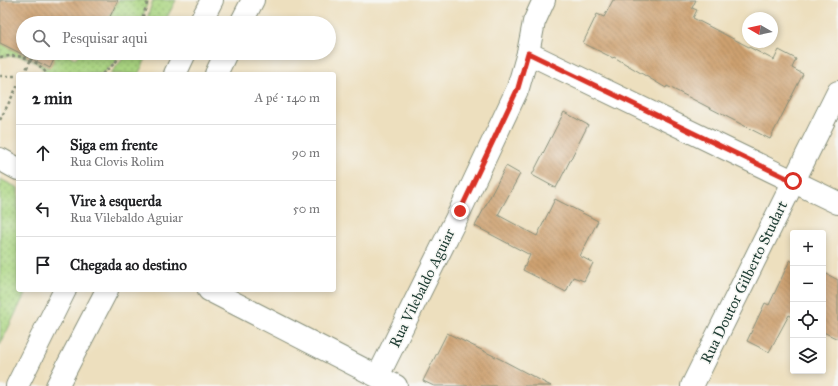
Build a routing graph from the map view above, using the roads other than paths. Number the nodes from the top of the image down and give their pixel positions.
1 (212, 0) edge
2 (253, 0) edge
3 (544, 0) edge
4 (204, 16) edge
5 (245, 16) edge
6 (528, 53) junction
7 (182, 60) edge
8 (223, 60) edge
9 (176, 72) edge
10 (217, 72) edge
11 (838, 92) edge
12 (0, 159) edge
13 (16, 168) edge
14 (793, 181) junction
15 (838, 203) edge
16 (64, 292) edge
17 (106, 292) edge
18 (213, 292) edge
19 (387, 381) edge
20 (17, 386) edge
21 (57, 386) edge
22 (692, 386) edge

1 - 4 street
2 - 5 street
3 - 6 street, Rua Vilebaldo Aguiar
6 - 14 street
6 - 19 street, Rua Vilebaldo Aguiar
7 - 9 street
8 - 10 street
11 - 14 street, Rua Doutor Gilberto Studart
12 - 13 street
14 - 15 street
14 - 22 street, Rua Doutor Gilberto Studart
16 - 20 street
17 - 21 street
18 - 19 street

